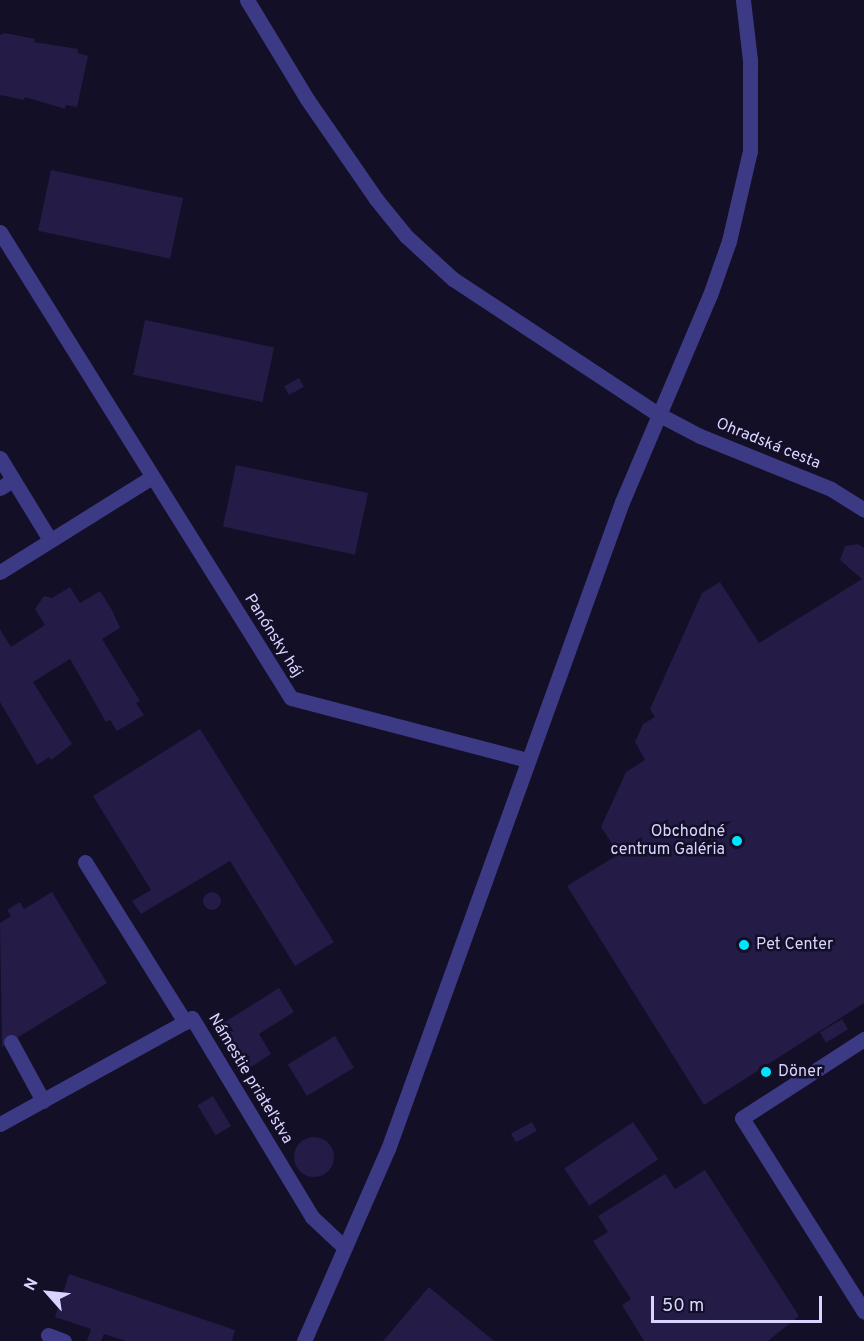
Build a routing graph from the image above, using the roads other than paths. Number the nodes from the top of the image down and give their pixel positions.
1 (247, 0) edge
2 (743, 0) edge
3 (0, 232) edge
4 (658, 414) junction
5 (0, 458) edge
6 (152, 477) junction
7 (6, 484) edge
8 (864, 510) edge
9 (50, 540) junction
10 (0, 572) edge
11 (528, 760) junction
12 (86, 862) dead end
13 (184, 1022) junction
14 (864, 1039) edge
15 (11, 1042) dead end
16 (43, 1101) junction
17 (0, 1124) edge
18 (345, 1248) junction
19 (864, 1312) edge
20 (48, 1335) dead end
21 (64, 1341) edge
22 (304, 1341) edge

1 - 4 street, Ohradská cesta
2 - 4 street
3 - 6 street, Panónsky háj
4 - 8 street, Ohradská cesta
4 - 11 street
5 - 7 street
6 - 9 street
6 - 11 street, Panónsky háj
7 - 9 street
9 - 10 street
11 - 18 street
12 - 13 street
13 - 16 street, Námestie priateľstva
13 - 18 street, Námestie priateľstva
14 - 19 street
15 - 16 street
16 - 17 street, Námestie priateľstva
18 - 22 street
20 - 21 street

